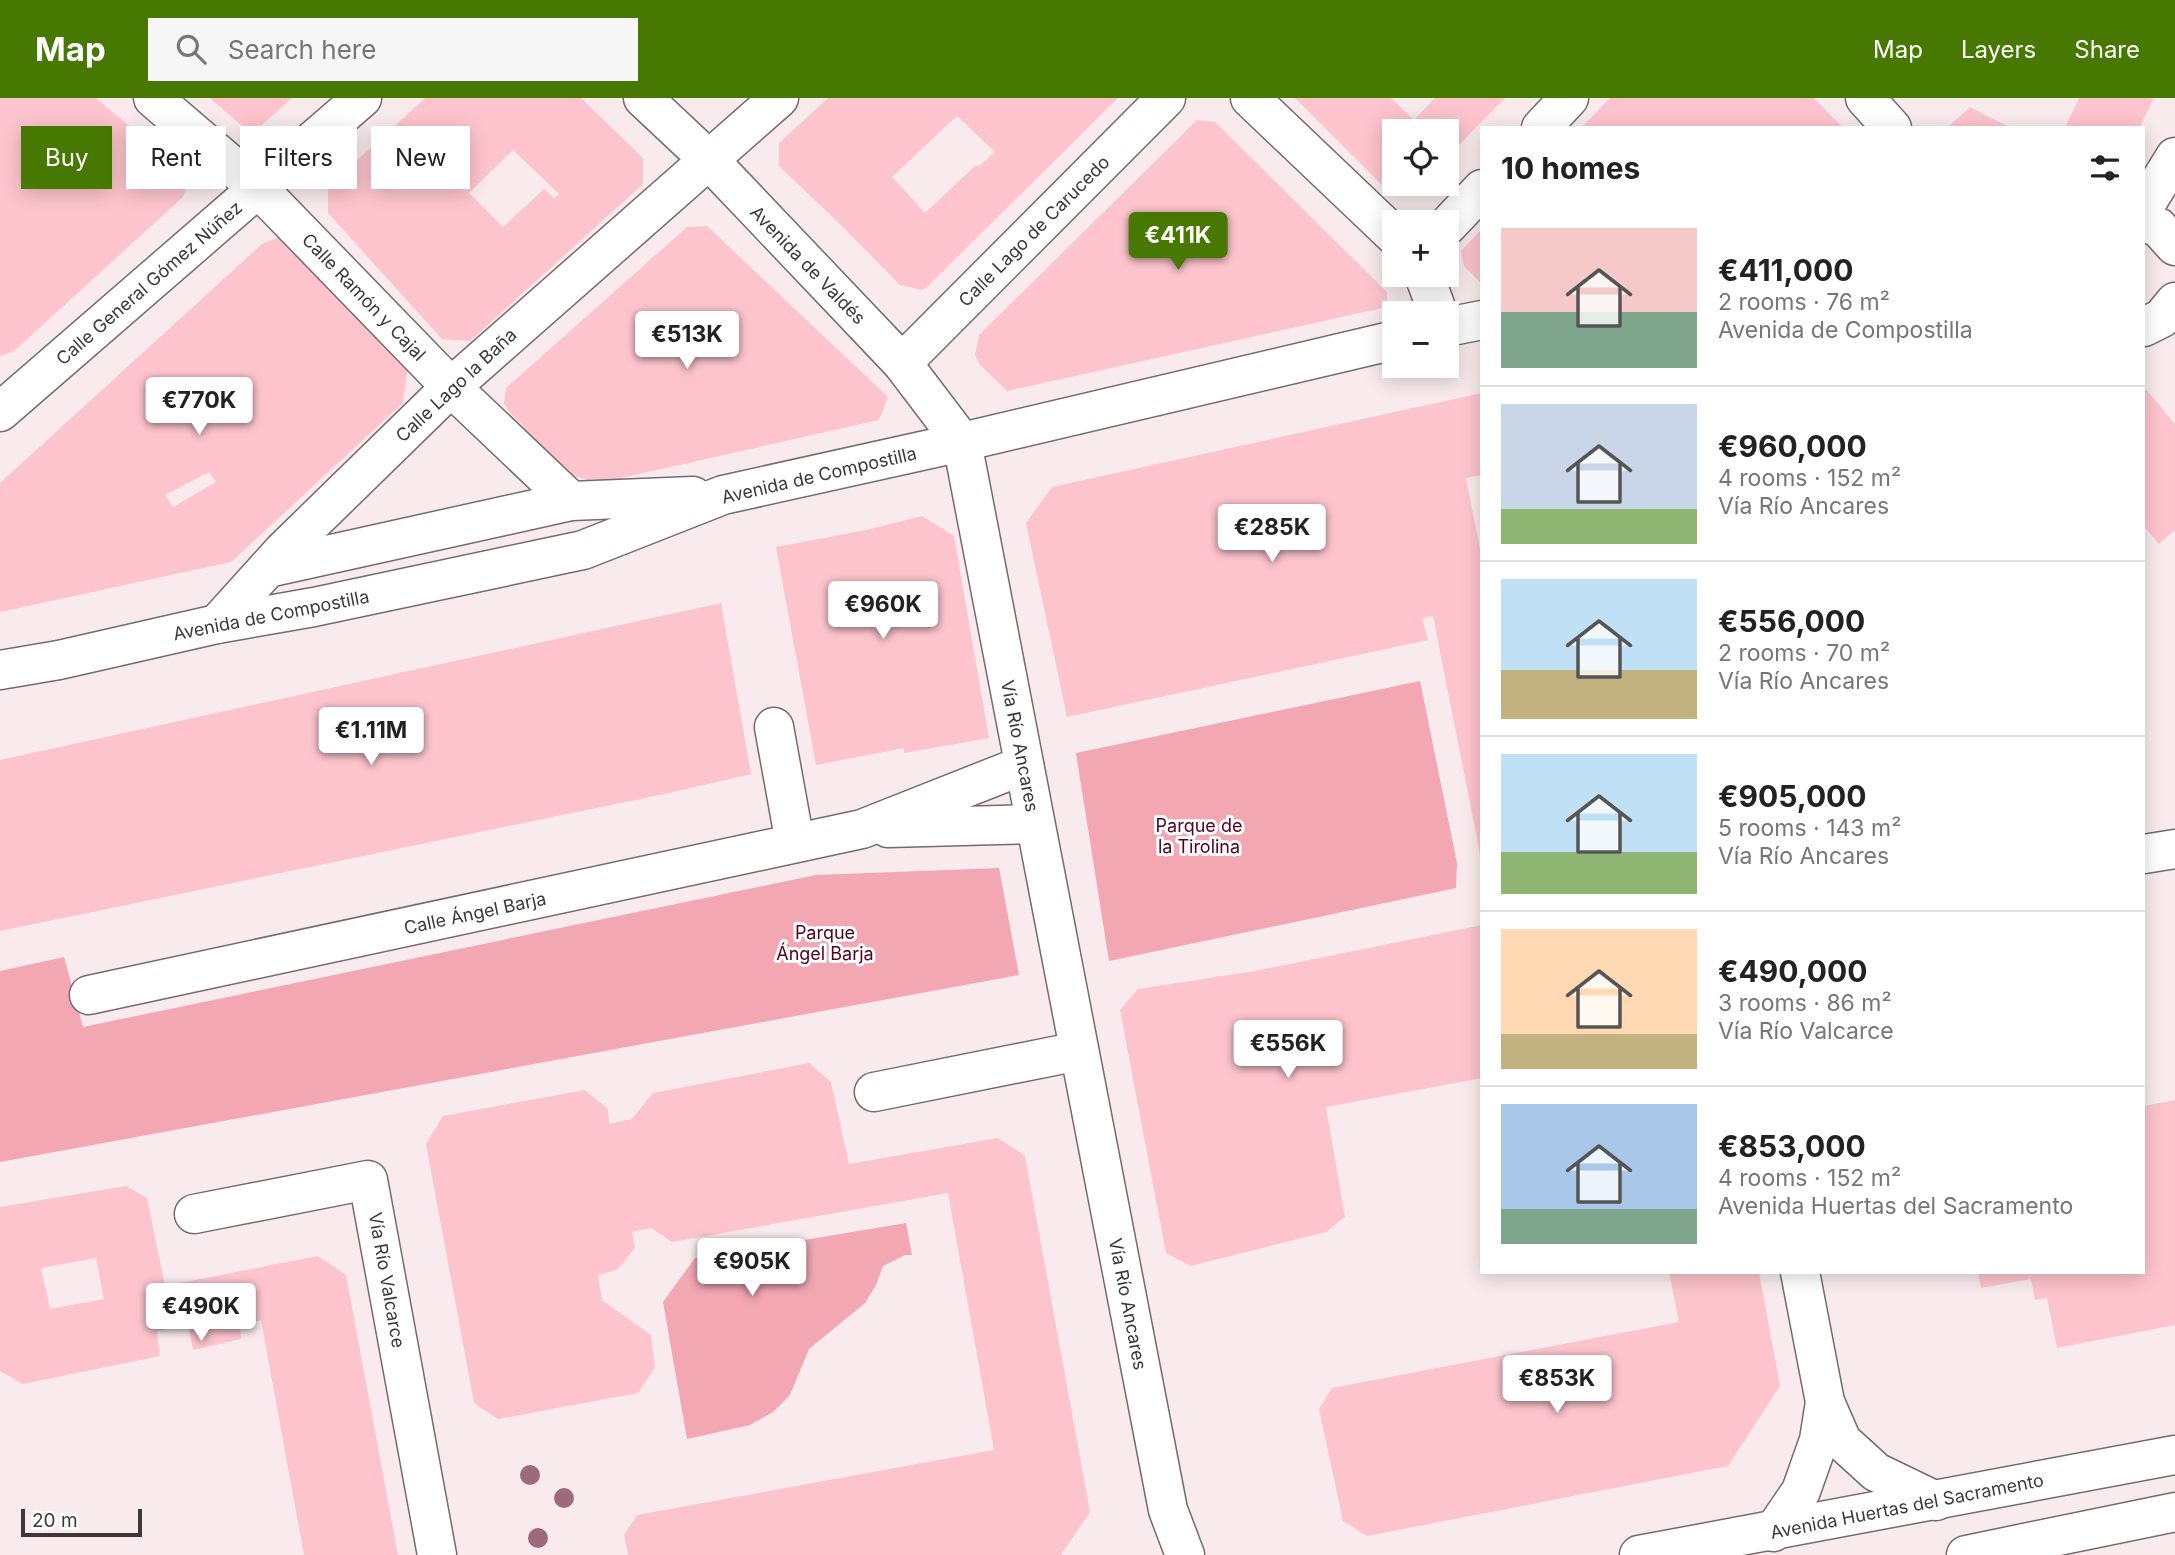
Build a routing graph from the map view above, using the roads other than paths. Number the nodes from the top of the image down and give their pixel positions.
1 (153, 98) edge
2 (362, 98) edge
3 (643, 98) edge
4 (779, 98) edge
5 (1166, 98) edge
6 (1250, 98) edge
7 (1569, 98) edge
8 (1865, 98) edge
9 (330, 126) edge
10 (1543, 126) edge
11 (1890, 126) edge
12 (2175, 157) edge
13 (709, 160) junction
14 (240, 172) edge
15 (2175, 182) edge
16 (258, 189) edge
17 (260, 189) edge
18 (1480, 191) edge
19 (1459, 213) edge
20 (1382, 224) edge
21 (2155, 226) edge
22 (1480, 320) edge
23 (1459, 325) edge
24 (1382, 343) edge
25 (902, 363) junction
26 (451, 387) junction
27 (5, 402) edge
28 (962, 442) junction
29 (723, 495) junction
30 (571, 501) junction
31 (268, 568) junction
32 (218, 624) junction
33 (53, 635) dead end
34 (0, 655) edge
35 (0, 670) edge
36 (774, 727) dead end
37 (1024, 765) junction
38 (1035, 824) junction
39 (862, 829) junction
40 (795, 844) junction
41 (2175, 849) edge
42 (2145, 854) edge
43 (89, 995) dead end
44 (1079, 1051) junction
45 (874, 1092) dead end
46 (194, 1214) dead end
47 (1800, 1274) edge
48 (1825, 1402) junction
49 (2175, 1455) edge
50 (1936, 1500) junction
51 (2175, 1512) edge
52 (1170, 1516) junction
53 (1773, 1532) junction
54 (1651, 1554) edge
55 (438, 1555) edge
56 (1161, 1555) edge
57 (1185, 1555) edge
58 (1966, 1555) edge

1 - 14 street, Calle Ramón y Cajal
2 - 9 street, Calle General Gómez Núñez
3 - 13 street, Avenida de Valdés
4 - 13 street, Calle Lago la Baña
5 - 25 street, Calle Lago de Carucedo
6 - 20 street
7 - 10 street
8 - 11 street
12 - 21 street
13 - 25 street, Avenida de Valdés
13 - 26 street, Calle Lago la Baña
15 - 21 street
16 - 27 street, Calle General Gómez Núñez
17 - 26 street, Calle Ramón y Cajal
18 - 19 street
22 - 23 street
24 - 28 street, Avenida de Compostilla
25 - 28 street, Avenida de Valdés
26 - 30 street, Calle Ramón y Cajal
26 - 31 street, Calle Lago la Baña
28 - 29 street, Avenida de Compostilla
28 - 37 street, Vía Río Ancares
29 - 30 street
29 - 32 street, Avenida de Compostilla
30 - 31 street
31 - 32 street, Calle Lago la Baña
32 - 35 street, Avenida de Compostilla
33 - 34 street
36 - 40 street
37 - 38 street, Vía Río Ancares
37 - 39 street, Calle Ángel Barja
38 - 39 street, Calle Ángel Barja
38 - 44 street, Vía Río Ancares
39 - 40 street, Calle Ángel Barja
40 - 43 street, Calle Ángel Barja
41 - 42 street
44 - 45 street
44 - 52 street, Vía Río Ancares
46 - 55 street, Vía Río Valcarce
47 - 48 street
48 - 50 street
48 - 53 street
49 - 50 street, Avenida Huertas del Sacramento
50 - 53 street, Avenida Huertas del Sacramento
51 - 58 street
52 - 56 street, Vía Río Ancares
52 - 57 street, Vía Río Ancares
53 - 54 street, Avenida Huertas del Sacramento

